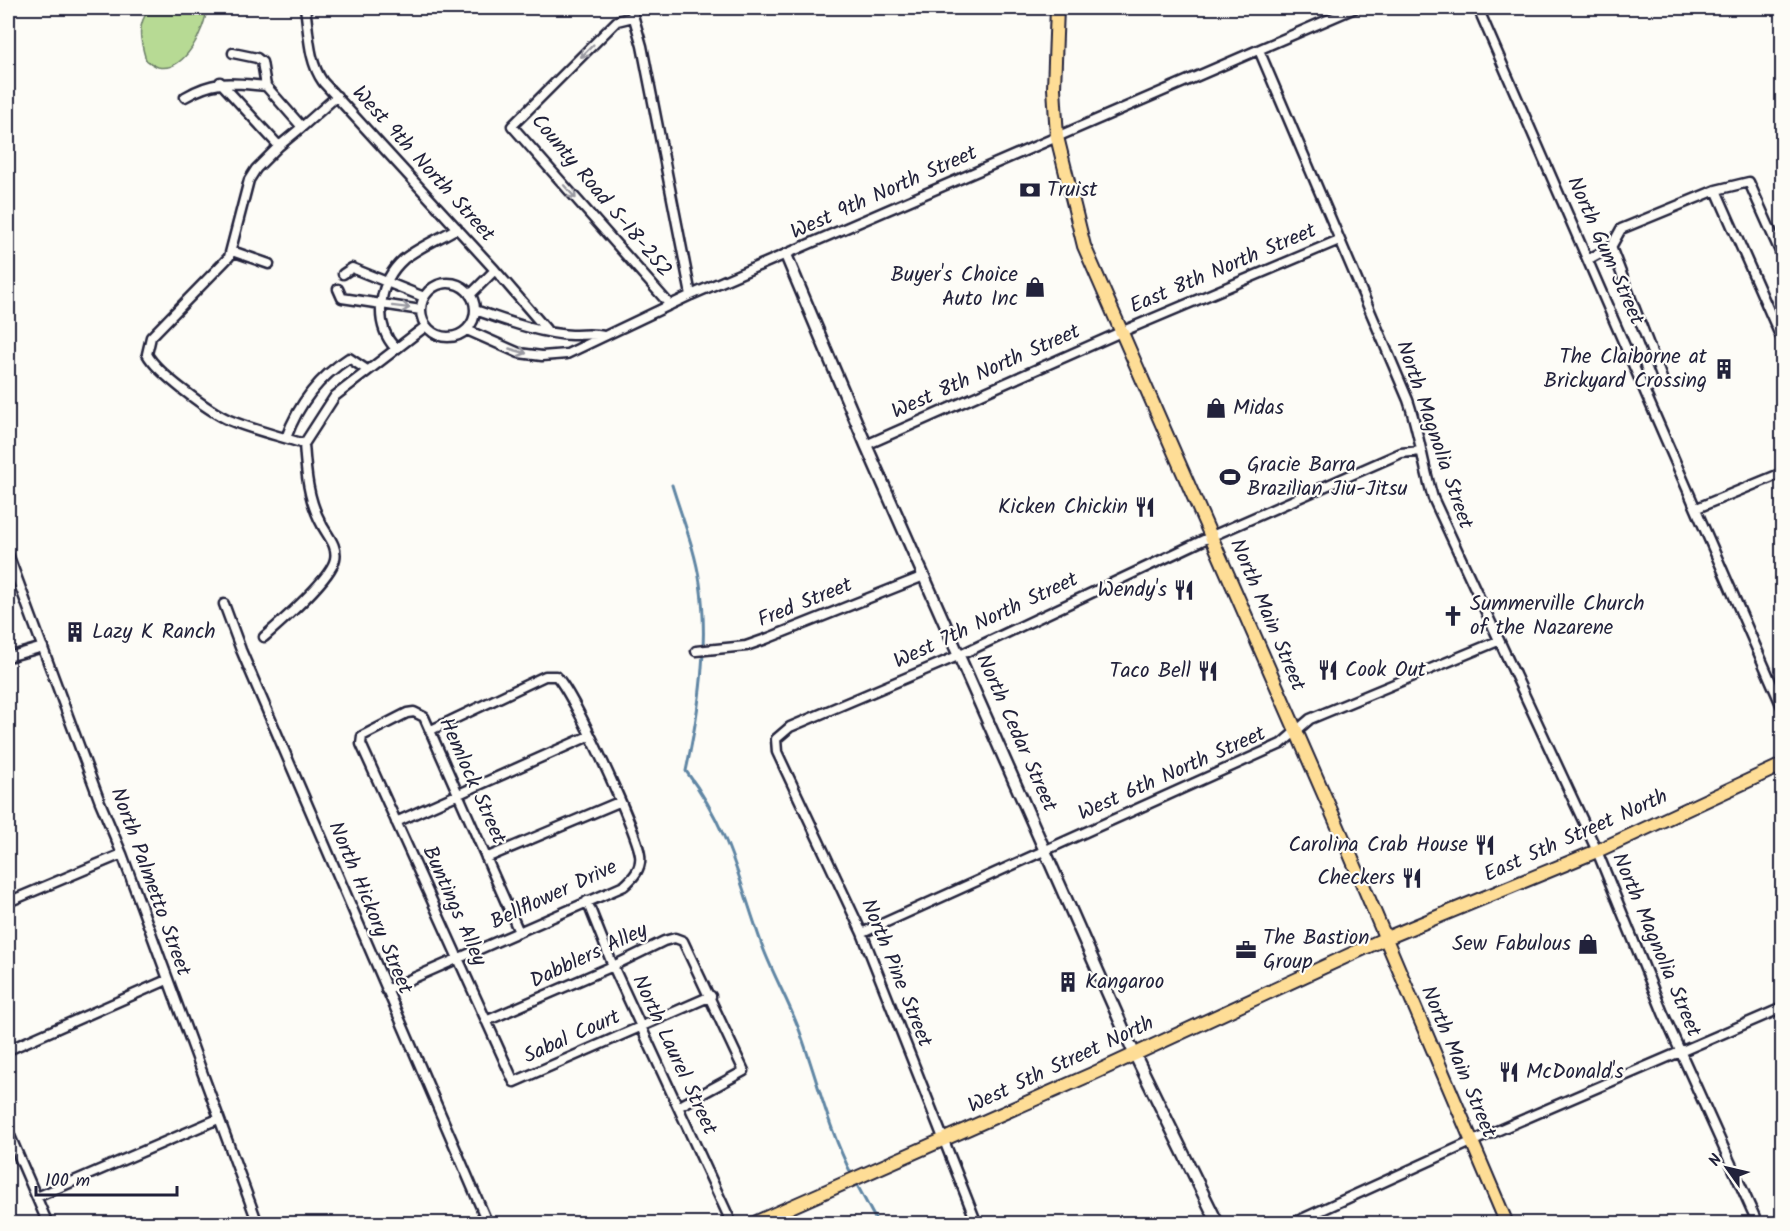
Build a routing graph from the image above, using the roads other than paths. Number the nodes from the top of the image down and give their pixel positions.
1 (305, 8) edge
2 (1057, 8) edge
3 (1355, 8) edge
4 (1478, 8) edge
5 (632, 12) edge
6 (1259, 50) junction
7 (233, 53) dead end
8 (220, 82) junction
9 (266, 86) junction
10 (337, 96) junction
11 (185, 97) dead end
12 (302, 127) junction
13 (1057, 138) junction
14 (279, 146) junction
15 (1716, 190) junction
16 (457, 228) junction
17 (1339, 240) junction
18 (1611, 247) junction
19 (232, 251) junction
20 (786, 255) junction
21 (1782, 256) edge
22 (1588, 259) junction
23 (269, 264) dead end
24 (495, 270) junction
25 (343, 274) dead end
26 (388, 282) junction
27 (338, 289) dead end
28 (471, 295) junction
29 (691, 295) junction
30 (424, 297) junction
31 (381, 304) junction
32 (670, 305) junction
33 (421, 310) junction
34 (475, 310) junction
35 (426, 326) junction
36 (546, 329) junction
37 (467, 330) junction
38 (1121, 332) junction
39 (570, 335) junction
40 (604, 336) junction
41 (1782, 340) edge
42 (395, 348) junction
43 (573, 351) junction
44 (367, 370) junction
45 (1645, 389) junction
46 (286, 438) junction
47 (304, 444) junction
48 (866, 445) junction
49 (1421, 451) junction
50 (1782, 473) edge
51 (1697, 508) junction
52 (1212, 536) junction
53 (8, 554) edge
54 (924, 576) junction
55 (224, 604) dead end
56 (264, 637) dead end
57 (1498, 641) junction
58 (42, 647) junction
59 (696, 651) dead end
60 (960, 656) junction
61 (8, 657) edge
62 (1782, 707) edge
63 (431, 730) junction
64 (1296, 730) junction
65 (589, 736) junction
66 (777, 739) joint
67 (362, 744) joint
68 (1782, 765) edge
69 (459, 794) junction
70 (619, 801) junction
71 (396, 822) junction
72 (1047, 851) junction
73 (1597, 851) junction
74 (122, 854) junction
75 (486, 858) junction
76 (587, 901) junction
77 (8, 902) edge
78 (519, 932) junction
79 (862, 933) junction
80 (1384, 939) junction
81 (458, 960) junction
82 (613, 966) junction
83 (167, 980) junction
84 (386, 990) junction
85 (711, 996) junction
86 (1782, 1008) edge
87 (486, 1021) junction
88 (641, 1026) junction
89 (8, 1050) edge
90 (1681, 1051) junction
91 (1134, 1053) junction
92 (514, 1082) joint
93 (678, 1107) junction
94 (218, 1119) junction
95 (8, 1131) edge
96 (943, 1140) junction
97 (1471, 1142) junction
98 (37, 1197) junction
99 (48, 1224) edge
100 (258, 1224) edge
101 (488, 1224) edge
102 (732, 1224) edge
103 (752, 1224) edge
104 (977, 1224) edge
105 (1218, 1224) edge
106 (1291, 1224) edge
107 (1507, 1224) edge
108 (1758, 1224) edge

1 - 10 street, West 9th North Street
2 - 13 main road, North Main Street
3 - 6 street, West 9th North Street
4 - 22 street, North Gum Street
5 - 29 street
5 -> 32 street, County Road S-18-252
6 - 13 street, West 9th North Street
6 - 17 street, North Magnolia Street
7 - 9 street
8 - 9 street
8 - 11 street
8 - 14 street
9 - 12 street
10 - 12 street
10 - 16 street, West 9th North Street
12 - 14 street
13 - 20 street, West 9th North Street
13 - 38 main road, North Main Street
14 - 19 street
15 - 18 street
15 - 21 street
15 - 41 street
16 - 24 street, West 9th North Street
16 - 26 street
17 - 38 street, East 8th North Street
17 - 49 street, North Magnolia Street
18 - 22 street
18 - 45 street
19 - 23 street
19 - 46 street
20 - 29 street, West 9th North Street
20 - 48 street, North Cedar Street
22 - 45 street, North Gum Street
24 - 28 street
24 - 36 street, West 9th North Street
25 - 26 street
26 - 30 street
26 - 31 street
27 - 31 street
28 - 30 street
28 - 34 street
29 - 32 street, West 9th North Street
30 - 33 street
31 -> 33 street
31 - 42 street
32 - 40 street, West 9th North Street
33 - 35 street
34 - 36 street, West 9th North Street
34 - 37 street
35 - 37 street
35 - 42 street
36 - 39 street, West 9th North Street
37 -> 43 street, West 9th North Street
38 - 48 street, West 8th North Street
38 - 52 main road, North Main Street
39 - 40 street, West 9th North Street
39 - 43 street
40 - 43 street, West 9th North Street
42 - 44 street
44 - 46 street
44 - 47 street
45 - 51 street, North Gum Street
46 - 47 street
47 - 56 street
48 - 54 street, North Cedar Street
49 - 52 street, West 7th North Street
49 - 57 street, North Magnolia Street
50 - 51 street
51 - 62 street, North Gum Street
52 - 60 street, West 7th North Street
52 - 64 main road, North Main Street
53 - 58 street, North Palmetto Street
54 - 59 street, Fred Street
54 - 60 street, North Cedar Street
55 - 84 street, North Hickory Street
57 - 64 street, West 6th North Street
57 - 73 street, North Magnolia Street
58 - 61 street
58 - 74 street, North Palmetto Street
60 - 66 street, West 7th North Street
60 - 72 street, North Cedar Street
63 - 65 street, Bellflower Drive
63 - 67 street, Hemlock Street
63 - 69 street, Hemlock Street
64 - 72 street, West 6th North Street
64 - 80 main road, North Main Street
65 - 69 street
65 - 70 street, Bellflower Drive
66 - 79 street, North Pine Street
67 - 71 street, Buntings Alley
68 - 73 main road, East 5th Street North
69 - 71 street
69 - 75 street, Hemlock Street
70 - 75 street
70 - 76 street, Bellflower Drive
71 - 81 street, Buntings Alley
72 - 79 street, West 6th North Street
72 - 91 street, North Cedar Street
73 - 80 main road, East 5th Street North
73 - 90 street, North Magnolia Street
74 - 77 street
74 - 83 street, North Palmetto Street
75 - 78 street, Hemlock Street
76 - 78 street, Bellflower Drive
76 - 82 street, North Laurel Street
78 - 81 street, Bellflower Drive
79 - 96 street, North Pine Street
80 - 91 main road, West 5th Street North
80 - 97 main road, North Main Street
81 - 84 street, Bellflower Drive
81 - 87 street, Buntings Alley
82 - 85 street, Dabblers Alley
82 - 87 street, Dabblers Alley
82 - 88 street, North Laurel Street
83 - 89 street
83 - 94 street, North Palmetto Street
84 - 101 street, North Hickory Street
85 - 88 street, Sabal Court
85 - 93 street, Dabblers Alley
86 - 90 street
87 - 92 street, Buntings Alley
88 - 92 street, Sabal Court
88 - 93 street, North Laurel Street
90 - 97 street
90 - 108 street, North Magnolia Street
91 - 96 main road, West 5th Street North
91 - 105 street, North Cedar Street
93 - 102 street, North Laurel Street
94 - 98 street
94 - 100 street, North Palmetto Street
95 - 98 street
96 - 103 main road, West 5th Street North
96 - 104 street, North Pine Street
97 - 106 street
97 - 107 main road, North Main Street
98 - 99 street

